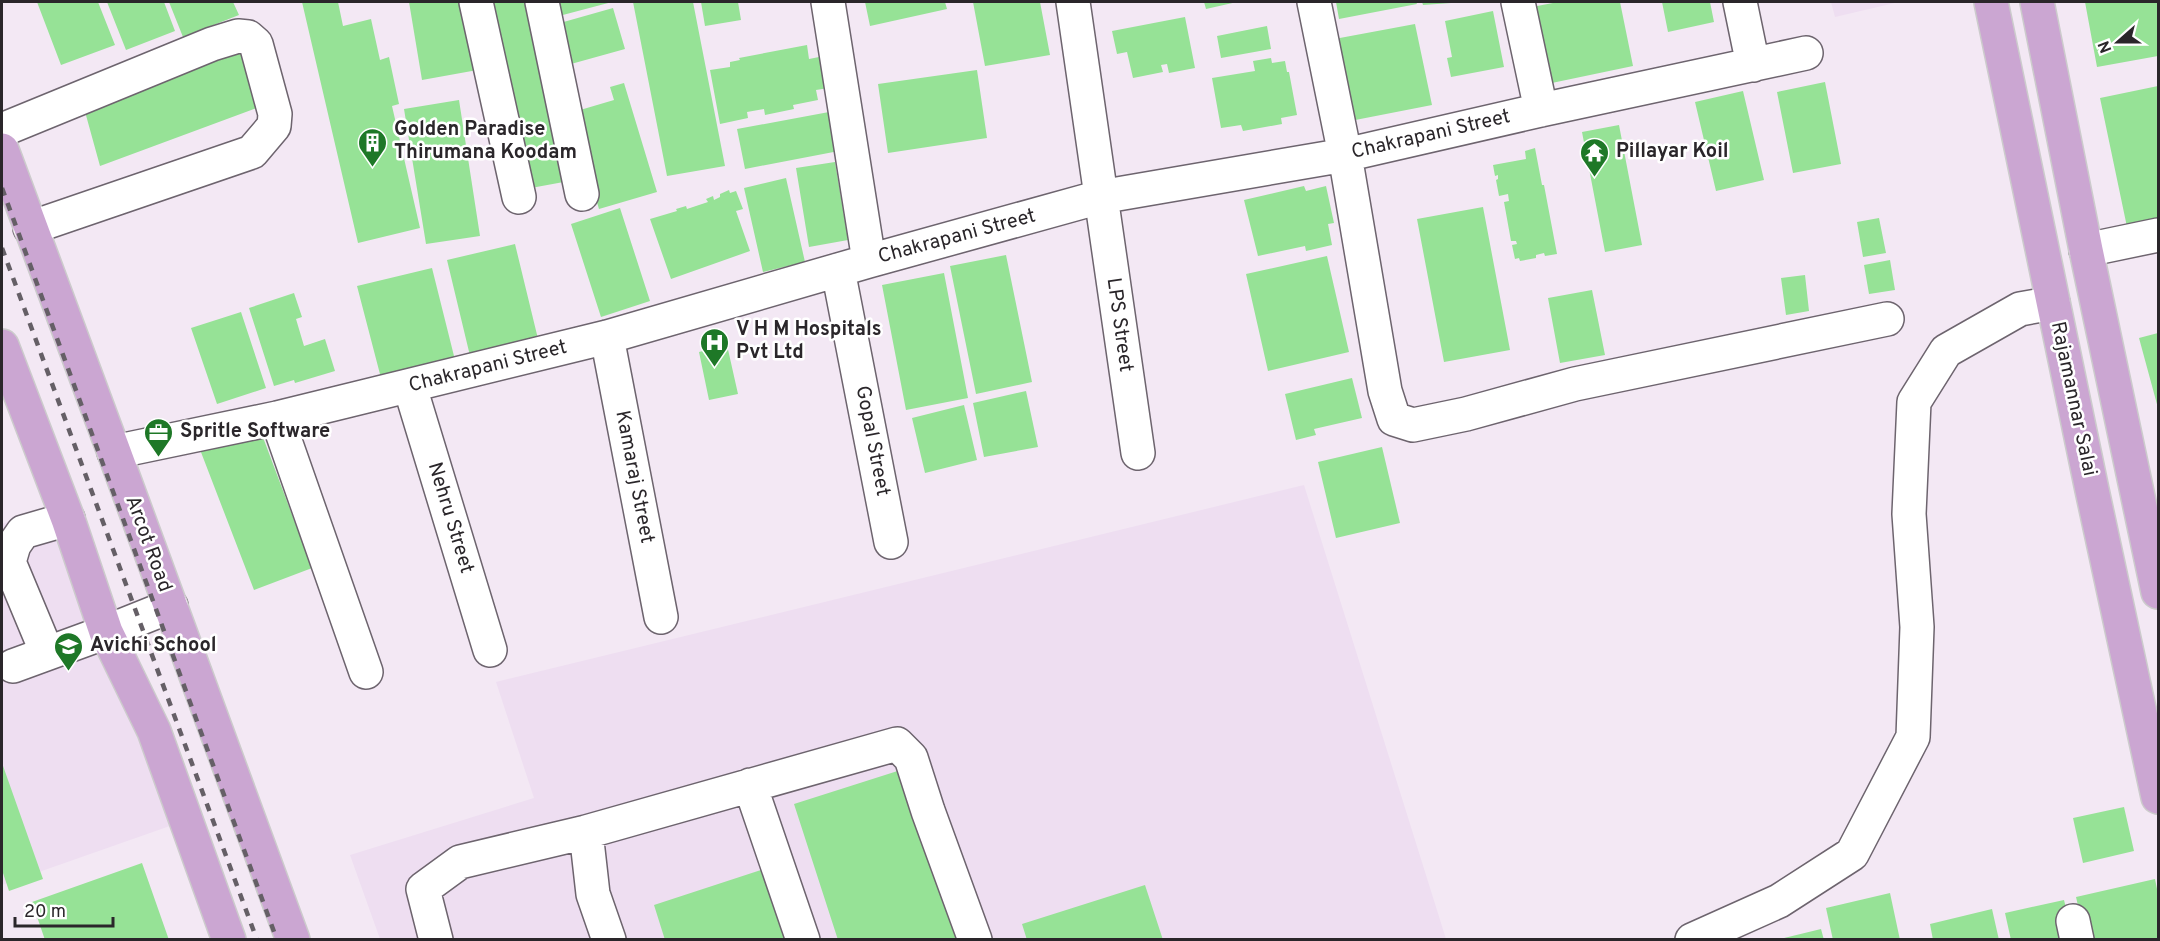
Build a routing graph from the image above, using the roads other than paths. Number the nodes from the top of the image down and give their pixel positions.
1 (476, 2) edge
2 (542, 2) edge
3 (828, 2) edge
4 (1073, 2) edge
5 (1314, 2) edge
6 (1518, 2) edge
7 (1740, 2) edge
8 (1991, 2) edge
9 (2037, 2) edge
10 (1806, 53) dead end
11 (1753, 65) junction
12 (1541, 110) junction
13 (14, 125) edge
14 (2, 150) edge
15 (1345, 155) junction
16 (582, 194) dead end
17 (519, 197) dead end
18 (1100, 197) junction
19 (44, 223) junction
20 (2158, 235) edge
21 (2086, 250) junction
22 (854, 266) junction
23 (2053, 303) junction
24 (1887, 319) dead end
25 (607, 337) junction
26 (2, 346) edge
27 (410, 387) junction
28 (277, 418) junction
29 (114, 452) junction
30 (1138, 453) dead end
31 (68, 519) junction
32 (891, 542) dead end
33 (2158, 592) edge
34 (171, 606) junction
35 (661, 617) dead end
36 (106, 632) junction
37 (490, 650) dead end
38 (47, 653) junction
39 (13, 666) dead end
40 (366, 672) dead end
41 (750, 785) junction
42 (2158, 797) edge
43 (586, 832) junction
44 (230, 939) edge
45 (292, 939) edge
46 (436, 939) edge
47 (609, 939) edge
48 (803, 939) edge
49 (975, 939) edge
50 (1692, 939) edge

1 - 17 street
2 - 16 street
3 - 22 street, Gopal Street
4 - 18 street, LPS Street
5 - 15 street
6 - 12 street
7 - 11 street
8 - 23 main road, Rajamannar Salai
9 - 21 main road
10 - 11 street, Chakrapani Street
11 - 12 street, Chakrapani Street
12 - 15 street, Chakrapani Street
13 - 19 street
14 - 19 main road, Arcot Road
15 - 18 street, Chakrapani Street
15 - 24 street
18 - 22 street, Chakrapani Street
18 - 30 street, LPS Street
19 - 29 main road, Arcot Road
20 - 21 street
21 - 33 main road
22 - 25 street, Chakrapani Street
22 - 32 street, Gopal Street
23 - 42 main road, Rajamannar Salai
23 - 50 street
25 - 27 street, Chakrapani Street
25 - 35 street, Kamaraj Street
26 - 31 main road
27 - 28 street, Chakrapani Street
27 - 37 street, Nehru Street
28 - 29 street, Chakrapani Street
28 - 40 street
29 - 34 main road, Arcot Road
31 - 36 main road
31 - 38 street
34 - 36 street
34 - 45 main road, Arcot Road
36 - 38 street
36 - 44 main road
38 - 39 street
41 - 43 street
41 - 48 street
41 - 49 street
43 - 46 street
43 - 47 street

